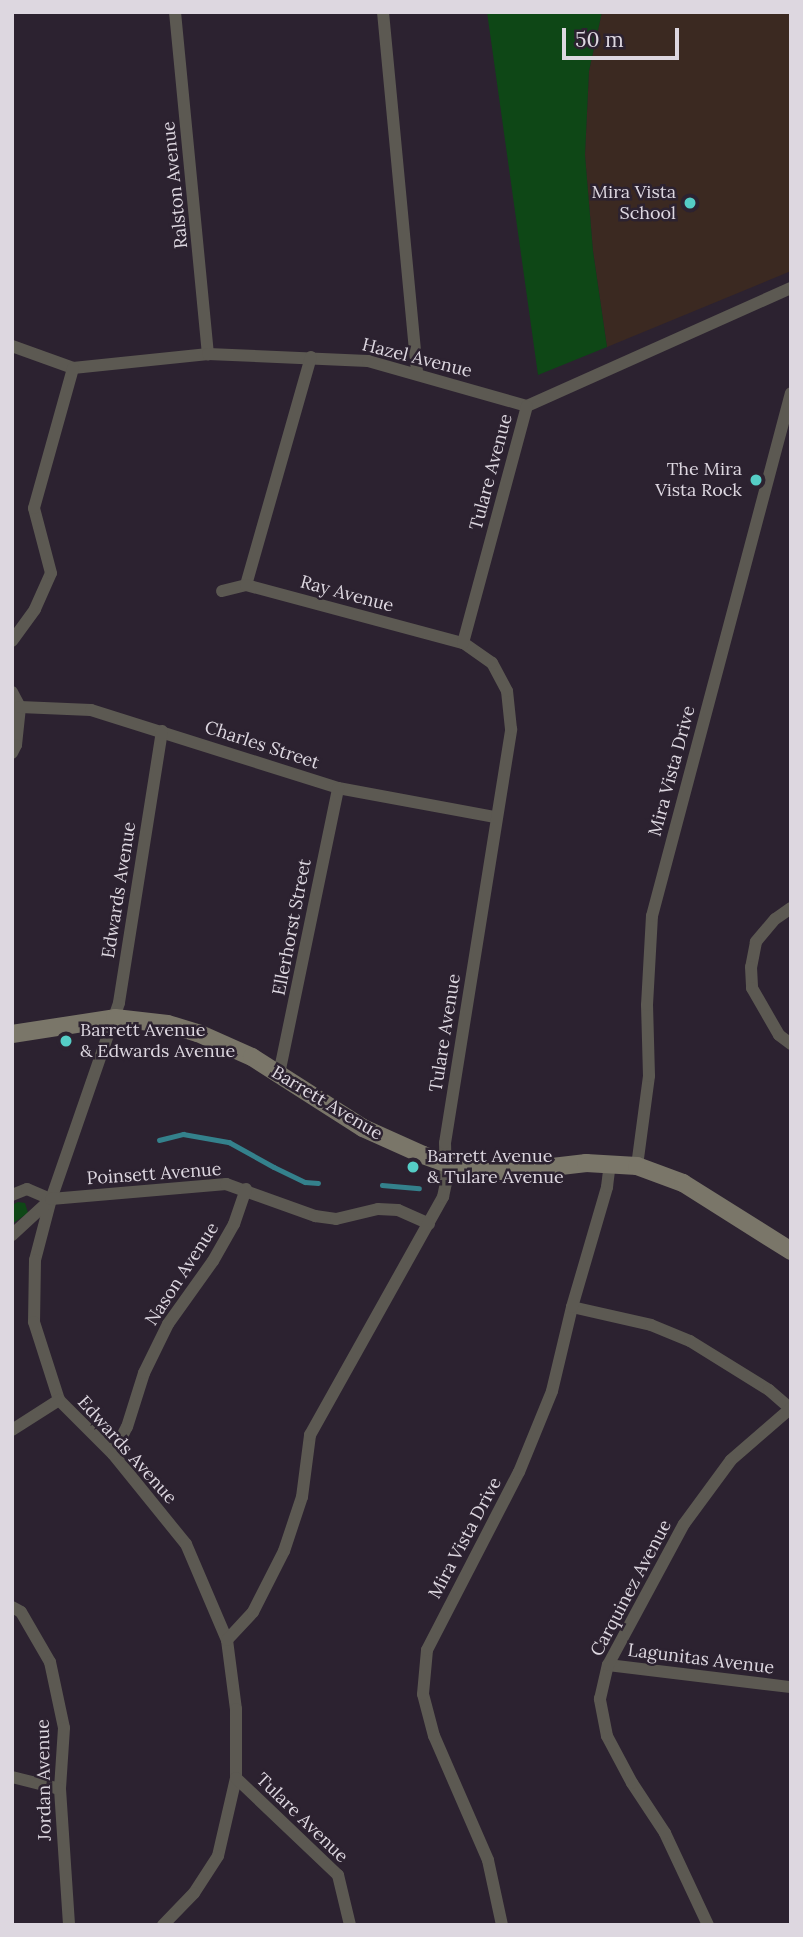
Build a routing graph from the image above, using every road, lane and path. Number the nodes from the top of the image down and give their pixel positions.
1 (175, 12) edge
2 (383, 12) edge
3 (791, 288) edge
4 (12, 346) edge
5 (208, 354) junction
6 (312, 358) junction
7 (73, 368) junction
8 (417, 374) junction
9 (791, 393) edge
10 (527, 406) junction
11 (246, 585) junction
12 (222, 591) dead end
13 (12, 641) edge
14 (463, 643) junction
15 (12, 692) edge
16 (20, 706) junction
17 (162, 731) junction
18 (12, 753) edge
19 (338, 788) junction
20 (495, 817) junction
21 (791, 908) edge
22 (115, 1018) junction
23 (12, 1034) edge
24 (791, 1044) edge
25 (279, 1074) junction
26 (446, 1163) junction
27 (610, 1163) junction
28 (637, 1166) junction
29 (246, 1189) junction
30 (12, 1195) edge
31 (51, 1199) junction
32 (429, 1224) junction
33 (12, 1235) edge
34 (791, 1251) edge
35 (572, 1307) junction
36 (59, 1401) junction
37 (790, 1408) edge
38 (12, 1430) edge
39 (113, 1454) junction
40 (12, 1607) edge
41 (227, 1640) junction
42 (608, 1665) junction
43 (791, 1687) edge
44 (12, 1777) edge
45 (236, 1778) junction
46 (60, 1789) junction
47 (69, 1925) edge
48 (163, 1925) edge
49 (350, 1925) edge
50 (502, 1925) edge
51 (708, 1925) edge

1 - 5 street, Ralston Avenue
2 - 8 street
3 - 10 street
4 - 7 street, Hazel Avenue
5 - 6 street, Hazel Avenue
5 - 7 street, Hazel Avenue
6 - 8 street, Hazel Avenue
6 - 11 street
7 - 13 street
8 - 10 street, Hazel Avenue
9 - 28 street, Mira Vista Drive
10 - 14 street, Tulare Avenue
11 - 12 street, Ray Avenue
11 - 14 street, Ray Avenue
14 - 20 street, Tulare Avenue
15 - 16 street
16 - 17 street, Charles Street
16 - 18 street
17 - 19 street, Charles Street
17 - 22 street, Edwards Avenue
19 - 20 street, Charles Street
19 - 25 street, Ellerhorst Street
20 - 26 street, Tulare Avenue
21 - 24 street
22 - 23 street, Barrett Avenue
22 - 25 street, Barrett Avenue
22 - 31 street, Edwards Avenue
25 - 26 street, Barrett Avenue
26 - 27 street, Barrett Avenue
26 - 32 street, Tulare Avenue
27 - 28 street, Barrett Avenue
27 - 35 street, Mira Vista Drive
28 - 34 street, Barrett Avenue
29 - 31 street, Poinsett Avenue
29 - 32 street, Poinsett Avenue
29 - 39 street, Nason Avenue
30 - 31 street, Poinsett Avenue
31 - 33 street
31 - 36 street, Edwards Avenue
32 - 41 street, Tulare Avenue
35 - 37 street
35 - 50 street, Mira Vista Drive
36 - 38 street
36 - 39 street, Edwards Avenue
37 - 42 street, Carquinez Avenue
39 - 41 street, Edwards Avenue
40 - 46 street, Jordan Avenue
41 - 45 street, Edwards Avenue
42 - 43 street, Lagunitas Avenue
42 - 51 street, Carquinez Avenue
44 - 46 street
45 - 48 street, Edwards Avenue
45 - 49 street, Tulare Avenue
46 - 47 street, Jordan Avenue

